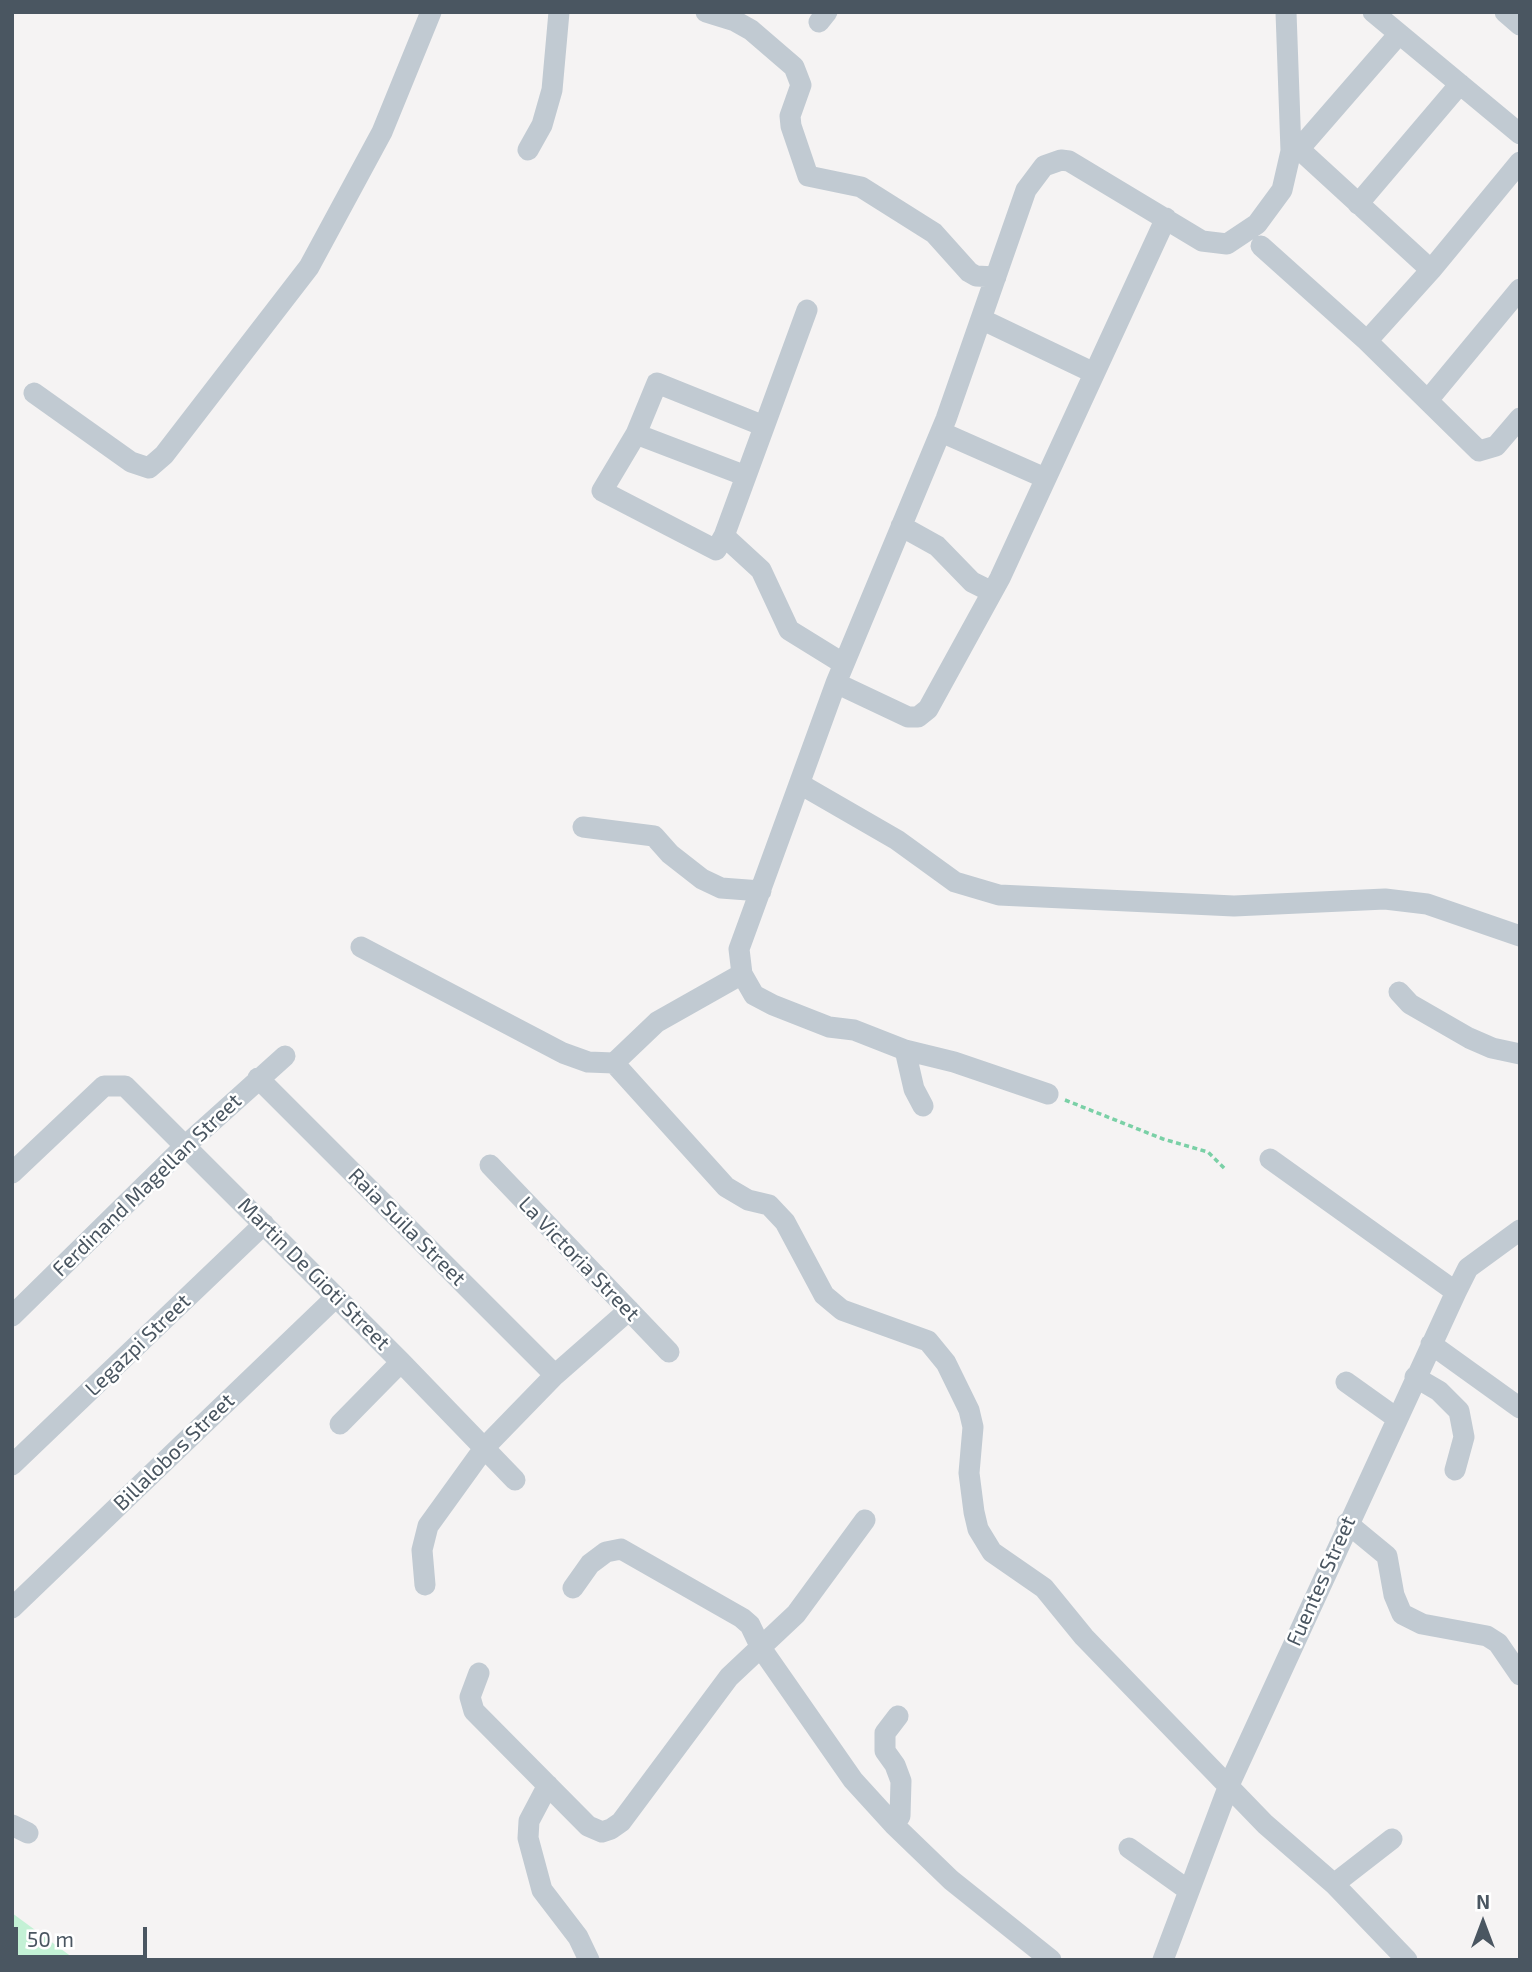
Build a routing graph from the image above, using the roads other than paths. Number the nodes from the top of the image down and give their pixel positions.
1 (431, 12) edge
2 (559, 12) edge
3 (706, 12) edge
4 (1286, 12) edge
5 (1373, 12) edge
6 (1504, 12) edge
7 (1520, 25) edge
8 (1399, 34) junction
9 (1460, 84) junction
10 (1520, 134) edge
11 (528, 150) dead end
12 (1520, 162) edge
13 (1358, 204) junction
14 (1166, 218) junction
15 (1261, 246) dead end
16 (1431, 270) junction
17 (996, 277) junction
18 (1520, 289) edge
19 (807, 310) dead end
20 (981, 318) junction
21 (1367, 341) junction
22 (1092, 372) junction
23 (34, 393) dead end
24 (1428, 400) junction
25 (1520, 418) edge
26 (764, 426) junction
27 (941, 432) junction
28 (636, 434) junction
29 (746, 476) junction
30 (1045, 478) junction
31 (901, 526) junction
32 (724, 536) junction
33 (992, 592) junction
34 (840, 674) junction
35 (800, 784) junction
36 (583, 827) dead end
37 (761, 891) junction
38 (1520, 936) edge
39 (361, 947) dead end
40 (742, 974) junction
41 (1399, 992) dead end
42 (905, 1050) junction
43 (1520, 1054) edge
44 (285, 1056) dead end
45 (614, 1063) junction
46 (258, 1078) junction
47 (1048, 1094) road end
48 (923, 1106) dead end
49 (186, 1145) junction
50 (1270, 1159) dead end
51 (490, 1165) dead end
52 (12, 1173) edge
53 (264, 1224) junction
54 (1520, 1230) edge
55 (1456, 1292) junction
56 (336, 1297) junction
57 (629, 1310) junction
58 (12, 1316) edge
59 (1431, 1344) junction
60 (668, 1352) dead end
61 (401, 1362) junction
62 (555, 1375) junction
63 (1415, 1377) junction
64 (1346, 1382) dead end
65 (1520, 1408) edge
66 (1395, 1417) junction
67 (340, 1424) dead end
68 (485, 1447) junction
69 (12, 1465) edge
70 (1455, 1470) dead end
71 (515, 1480) dead end
72 (865, 1521) dead end
73 (1347, 1523) junction
74 (425, 1585) dead end
75 (573, 1588) dead end
76 (12, 1608) edge
77 (761, 1648) junction
78 (479, 1674) dead end
79 (1520, 1675) edge
80 (898, 1716) dead end
81 (548, 1785) junction
82 (1229, 1785) junction
83 (894, 1825) junction
84 (1392, 1839) dead end
85 (1129, 1848) dead end
86 (1334, 1884) junction
87 (1188, 1890) junction
88 (589, 1960) edge
89 (1051, 1960) edge
90 (1163, 1960) edge
91 (1407, 1960) edge

1 - 23 street
2 - 11 street
3 - 17 street
4 - 14 street
5 - 8 street
6 - 7 street
8 - 9 street
8 - 13 street
9 - 10 street
9 - 13 street
12 - 16 street
13 - 16 street
14 - 17 street
14 - 22 street
15 - 21 street
16 - 21 street
17 - 20 street
18 - 24 street
19 - 26 street
20 - 22 street
20 - 27 street
21 - 24 street
22 - 30 street
24 - 25 street
26 - 28 street
26 - 29 street
27 - 30 street
27 - 31 street
28 - 29 street
28 - 32 street
29 - 32 street
30 - 33 street
31 - 33 street
31 - 34 street
32 - 34 street
33 - 34 street
34 - 35 street
35 - 37 street
35 - 38 street
36 - 37 street
37 - 40 street
39 - 45 street
40 - 42 street
40 - 45 street
41 - 43 street
42 - 47 street
42 - 48 street
44 - 46 street, Ferdinand Magellan Street
45 - 82 street
46 - 49 street, Ferdinand Magellan Street
46 - 62 street, Raia Suila Street
49 - 52 street, Martin De Gioti Street
49 - 53 street, Martin De Gioti Street
49 - 58 street, Ferdinand Magellan Street
50 - 55 street
51 - 57 street, La Victoria Street
53 - 56 street, Martin De Gioti Street
53 - 69 street, Legazpi Street
54 - 55 street, Fuentes Street
55 - 59 street, Fuentes Street
56 - 61 street, Martin De Gioti Street
56 - 76 street, Billalobos Street
57 - 60 street, La Victoria Street
57 - 62 street
59 - 63 street, Fuentes Street
59 - 65 street
61 - 67 street
61 - 68 street, Martin De Gioti Street
62 - 68 street
63 - 66 street, Fuentes Street
63 - 70 street
64 - 66 street
66 - 73 street, Fuentes Street
68 - 71 street, Martin De Gioti Street
68 - 74 street
72 - 77 street
73 - 79 street
73 - 82 street, Fuentes Street
75 - 77 street
77 - 81 street
77 - 83 street
78 - 81 street
80 - 83 street
81 - 88 street
82 - 86 street
82 - 87 street, Fuentes Street
83 - 89 street
84 - 86 street
85 - 87 street
86 - 91 street
87 - 90 street, Fuentes Street

